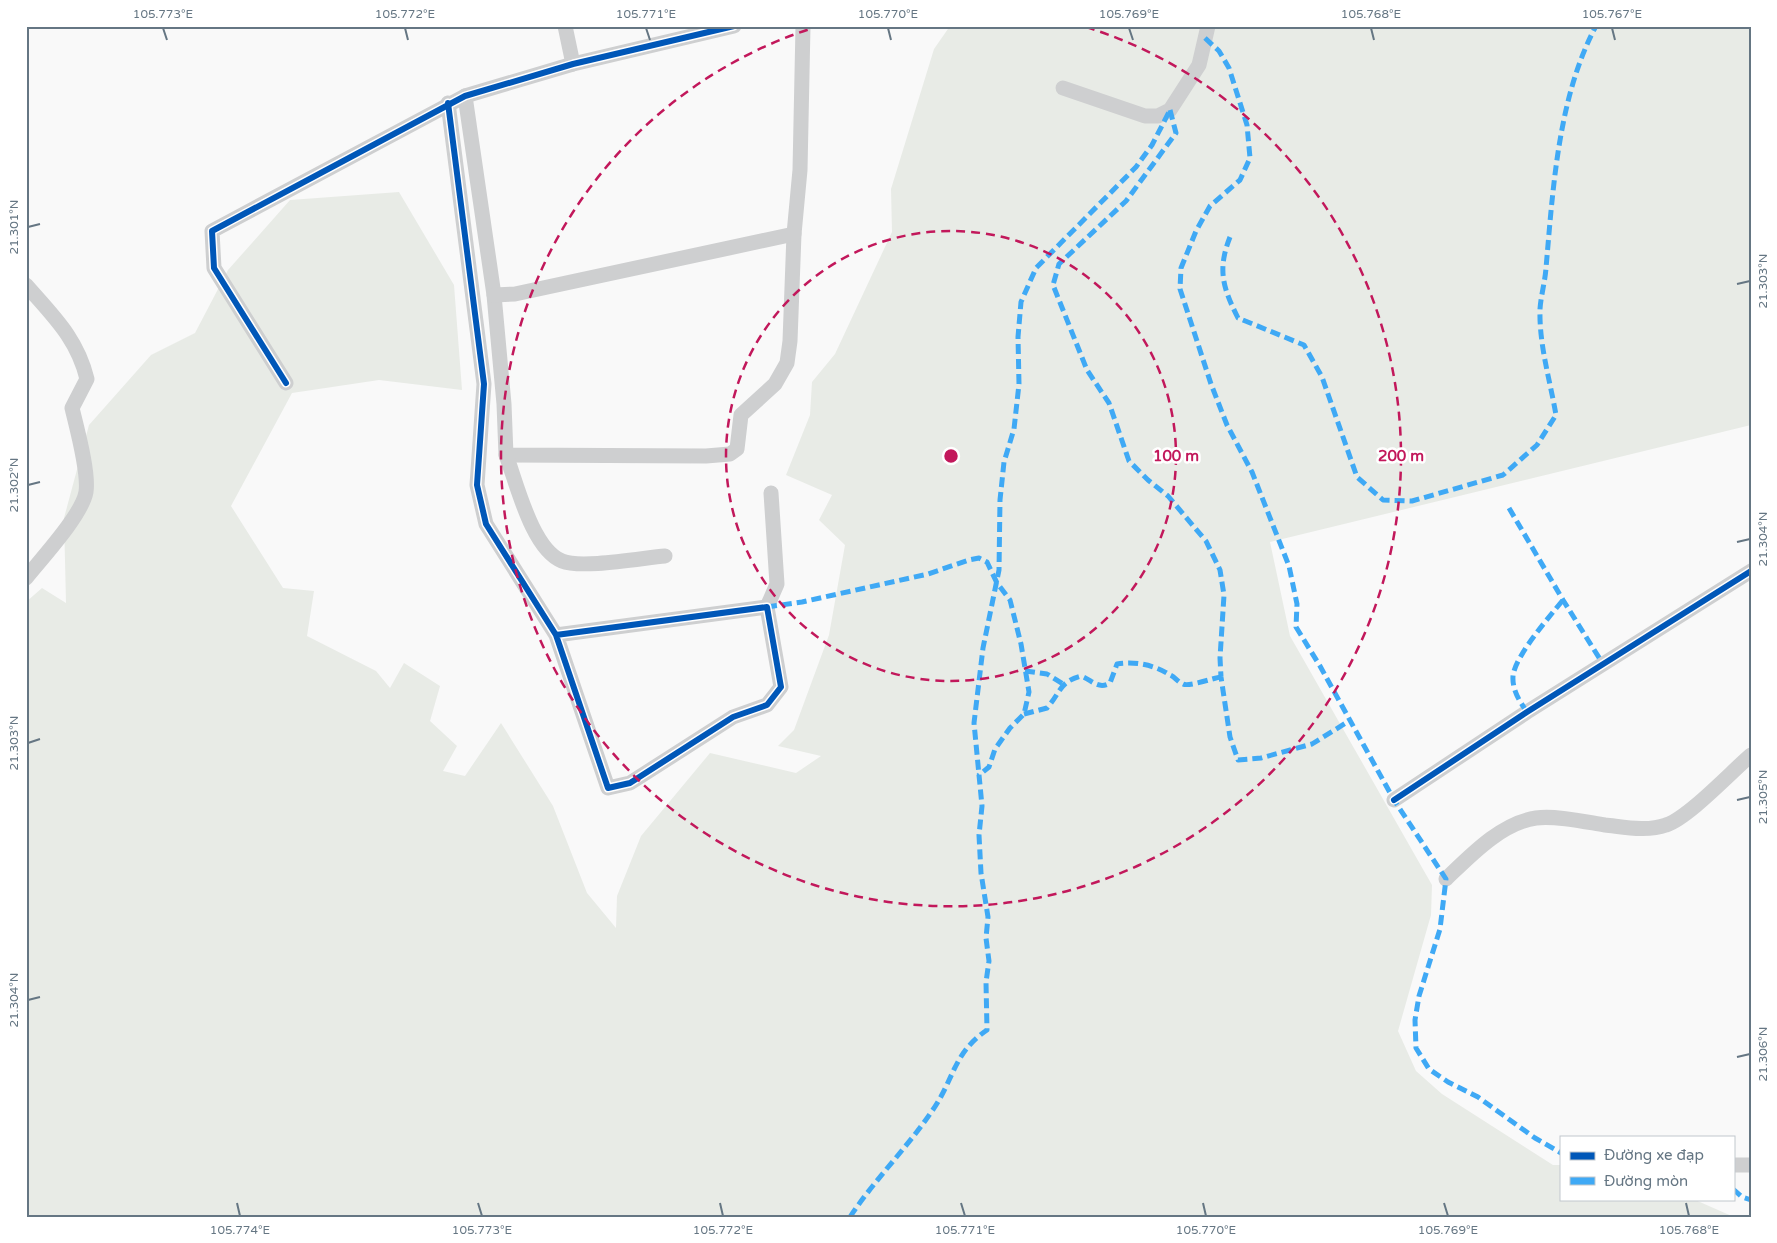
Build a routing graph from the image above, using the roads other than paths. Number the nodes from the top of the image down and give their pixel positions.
1 (565, 26) edge
2 (734, 26) edge
3 (803, 26) edge
4 (1208, 26) edge
5 (572, 64) junction
6 (1063, 88) dead end
7 (465, 96) junction
8 (448, 103) junction
9 (794, 234) junction
10 (26, 285) edge
11 (494, 295) junction
12 (286, 383) dead end
13 (506, 455) junction
14 (771, 493) dead end
15 (665, 556) dead end
16 (1751, 571) edge
17 (26, 578) edge
18 (768, 608) junction
19 (556, 635) junction
20 (1751, 755) edge
21 (1394, 800) dead end
22 (1446, 879) dead end
23 (1751, 1164) edge
24 (1734, 1165) edge

1 - 5 street
2 - 5 street
3 - 9 street
4 - 6 street
5 - 7 street
7 - 8 street
7 - 11 street
8 - 12 street
8 - 19 street
9 - 11 street
9 - 13 street
10 - 17 street
11 - 13 street
13 - 15 street
14 - 18 street
16 - 21 street
18 - 19 street
18 - 19 street
20 - 22 street
23 - 24 street

